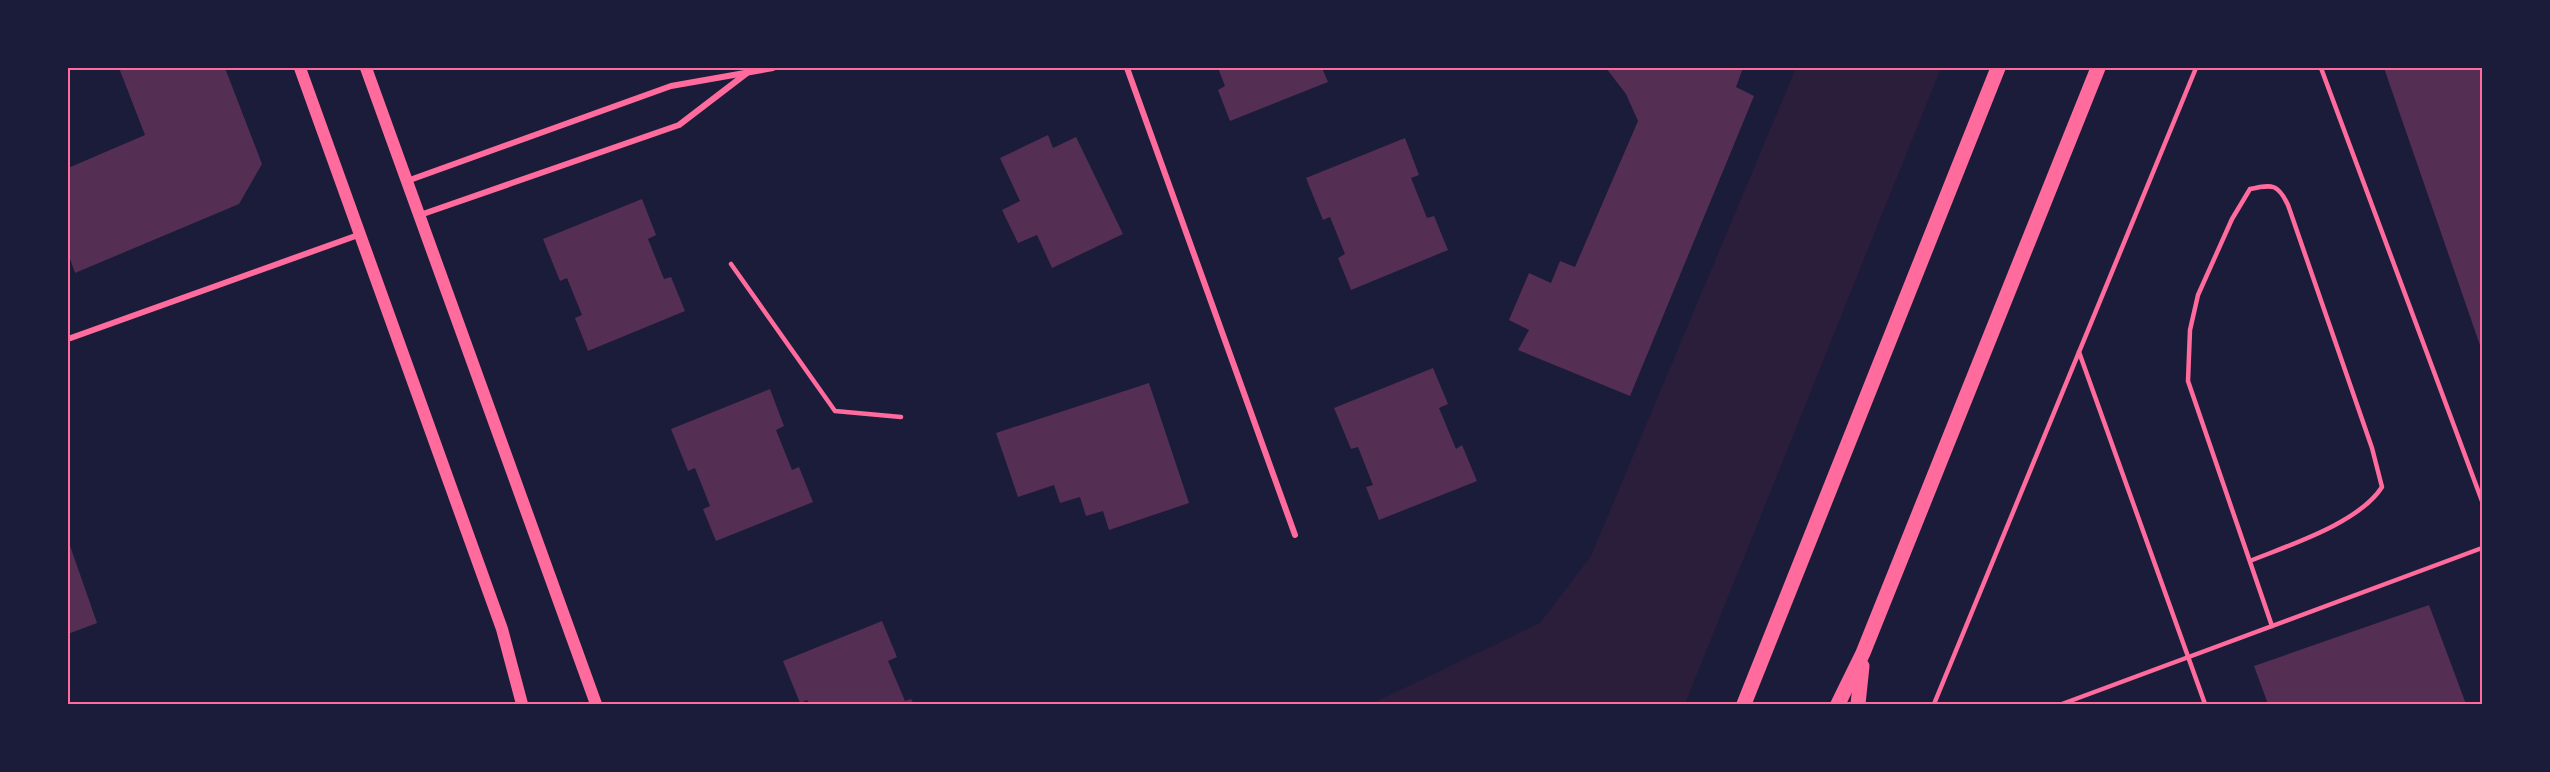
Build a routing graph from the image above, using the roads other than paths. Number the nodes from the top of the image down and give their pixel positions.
1 (300, 68) edge
2 (366, 68) edge
3 (773, 68) edge
4 (1127, 68) edge
5 (1998, 68) edge
6 (2098, 68) edge
7 (2196, 68) edge
8 (2321, 68) edge
9 (749, 72) junction
10 (408, 181) junction
11 (420, 215) junction
12 (362, 234) junction
13 (731, 264) dead end
14 (68, 339) edge
15 (2079, 352) junction
16 (902, 417) dead end
17 (2482, 501) edge
18 (1295, 535) dead end
19 (2482, 548) edge
20 (2250, 561) junction
21 (2272, 626) junction
22 (1863, 653) junction
23 (2188, 657) junction
24 (522, 705) edge
25 (596, 705) edge
26 (1744, 705) edge
27 (1838, 705) edge
28 (1858, 705) edge
29 (1935, 705) edge
30 (2062, 705) edge
31 (2205, 705) edge

1 - 12 main road
2 - 10 main road
3 - 9 street
4 - 18 street
5 - 26 main road
6 - 22 main road
7 - 15 lane
8 - 17 lane
9 - 10 street
9 - 11 street
10 - 11 main road
11 - 25 main road
12 - 14 street
12 - 24 main road
13 - 16 lane
15 - 23 lane
15 - 29 lane
19 - 21 lane
20 - 20 lane
20 - 21 lane
21 - 23 lane
22 - 27 main road
22 - 28 main road
23 - 30 lane
23 - 31 lane

